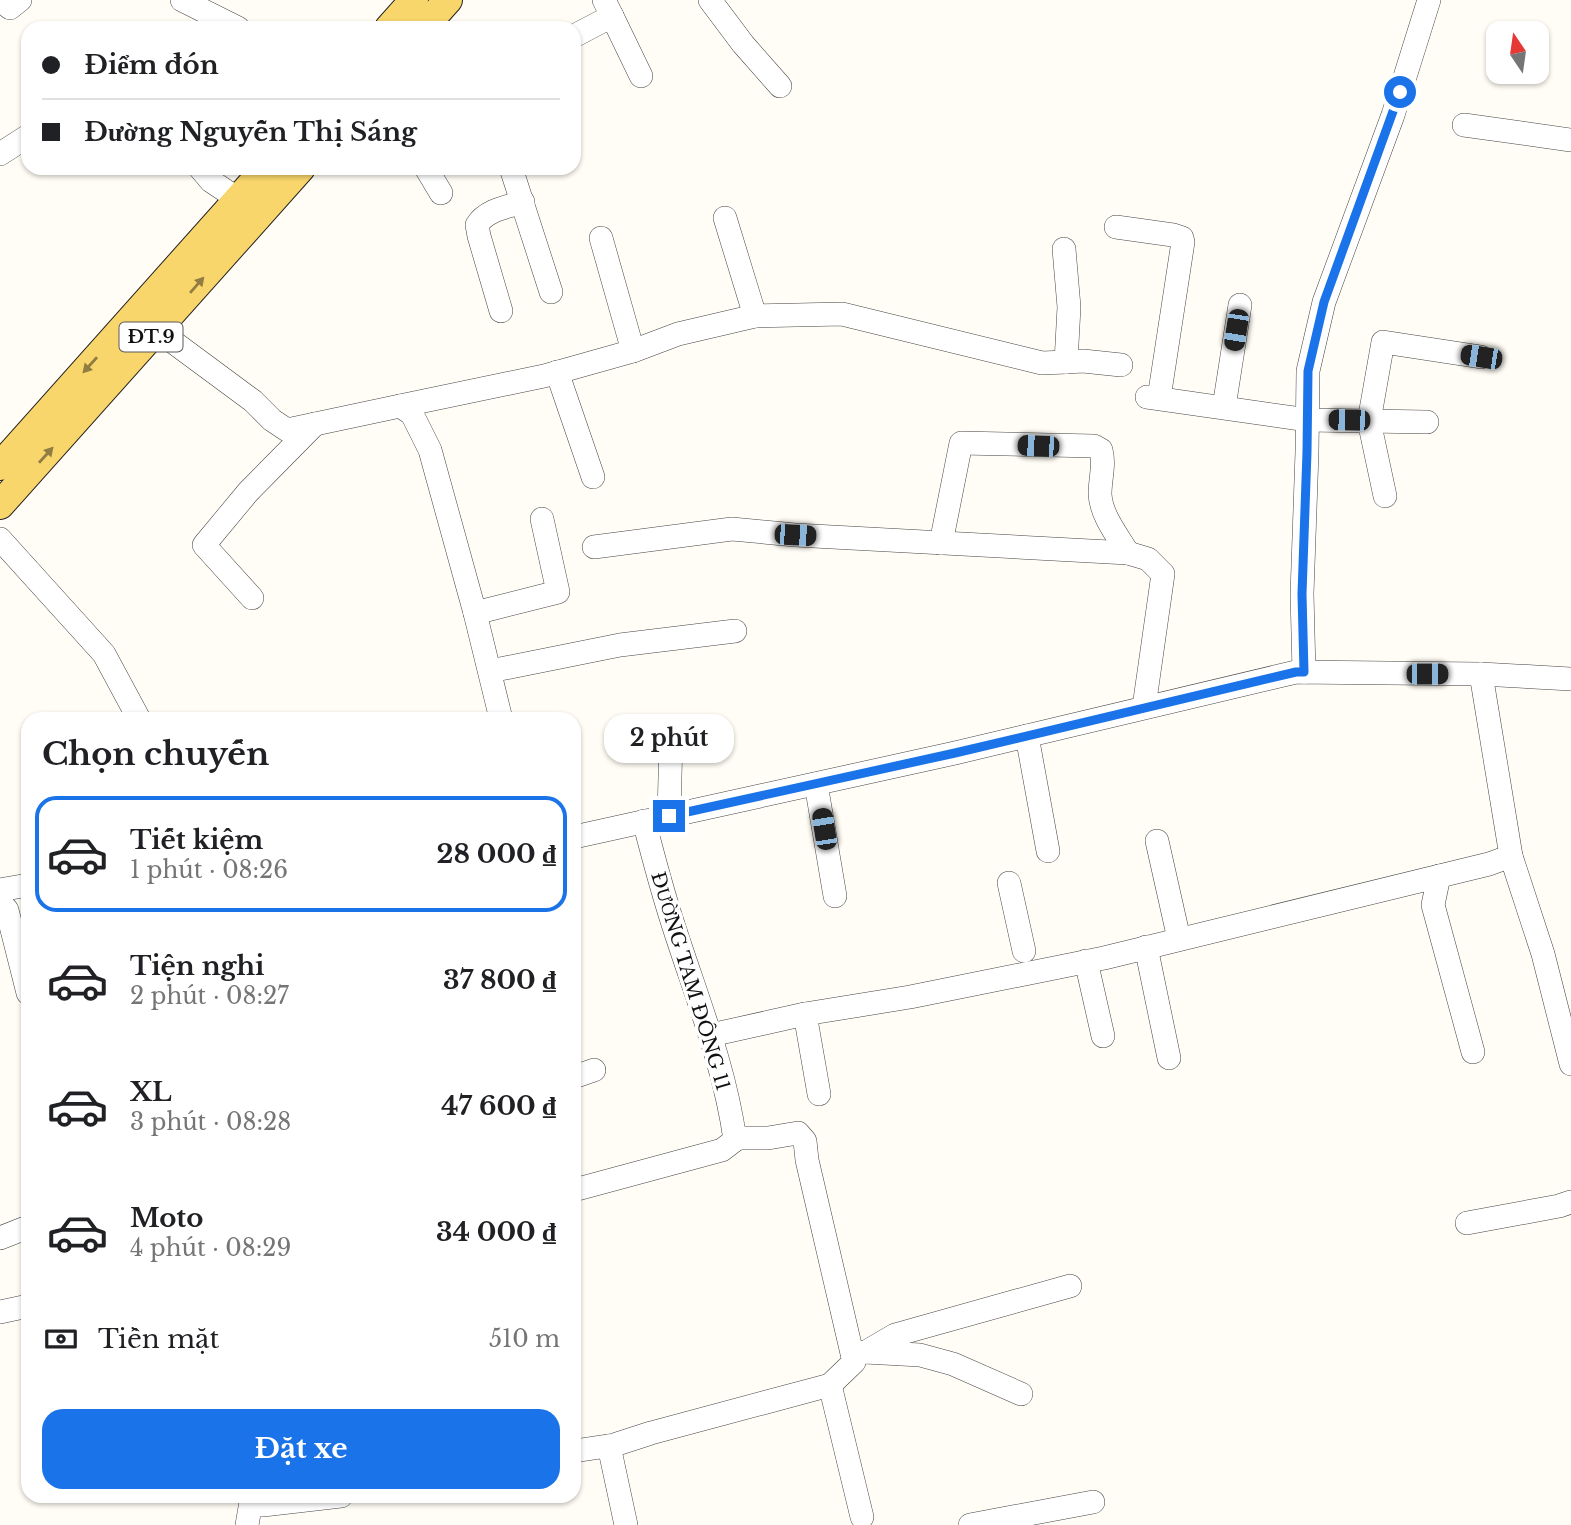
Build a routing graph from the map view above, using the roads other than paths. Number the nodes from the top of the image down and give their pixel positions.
1 (1, 0) edge
2 (20, 0) edge
3 (182, 0) edge
4 (414, 0) edge
5 (448, 0) edge
6 (710, 0) edge
7 (1429, 0) edge
8 (608, 8) edge
9 (224, 21) edge
10 (395, 21) edge
11 (429, 21) edge
12 (581, 30) edge
13 (641, 76) dead end
14 (780, 86) dead end
15 (1464, 125) dead end
16 (21, 140) edge
17 (1571, 140) edge
18 (0, 154) edge
19 (206, 175) edge
20 (260, 175) edge
21 (294, 175) edge
22 (430, 175) edge
23 (513, 175) edge
24 (441, 193) dead end
25 (239, 199) junction
26 (523, 202) junction
27 (724, 218) dead end
28 (1116, 227) dead end
29 (601, 238) dead end
30 (1064, 248) dead end
31 (551, 292) dead end
32 (1240, 305) dead end
33 (501, 311) dead end
34 (755, 316) junction
35 (157, 330) junction
36 (633, 351) junction
37 (1481, 357) dead end
38 (1066, 362) junction
39 (1121, 365) dead end
40 (557, 372) junction
41 (400, 406) junction
42 (1224, 408) junction
43 (1308, 420) junction
44 (1369, 421) junction
45 (1427, 422) dead end
46 (315, 424) junction
47 (0, 466) edge
48 (593, 477) dead end
49 (1385, 496) dead end
50 (0, 505) edge
51 (542, 519) dead end
52 (0, 539) edge
53 (941, 543) junction
54 (594, 547) dead end
55 (1128, 553) junction
56 (252, 598) dead end
57 (475, 613) junction
58 (735, 631) dead end
59 (490, 671) junction
60 (1304, 672) junction
61 (1481, 674) junction
62 (1571, 679) edge
63 (1144, 707) junction
64 (135, 712) edge
65 (499, 712) edge
66 (1027, 736) junction
67 (671, 738) dead end
68 (816, 783) junction
69 (669, 816) junction
70 (644, 821) junction
71 (581, 834) edge
72 (1157, 841) dead end
73 (1048, 851) dead end
74 (1511, 856) junction
75 (1439, 876) junction
76 (1009, 883) dead end
77 (21, 886) edge
78 (0, 890) edge
79 (835, 896) dead end
80 (0, 902) edge
81 (1179, 939) junction
82 (1146, 947) junction
83 (1024, 951) dead end
84 (1086, 961) junction
85 (21, 967) edge
86 (1564, 1006) edge
87 (805, 1014) junction
88 (711, 1035) junction
89 (1103, 1036) dead end
90 (1473, 1052) dead end
91 (1170, 1058) dead end
92 (1571, 1064) edge
93 (819, 1094) dead end
94 (735, 1140) junction
95 (581, 1188) edge
96 (1571, 1202) edge
97 (1467, 1223) dead end
98 (21, 1230) edge
99 (0, 1238) edge
100 (1069, 1286) dead end
101 (21, 1308) edge
102 (0, 1312) edge
103 (859, 1352) junction
104 (830, 1385) junction
105 (1021, 1394) dead end
106 (608, 1446) junction
107 (581, 1450) edge
108 (1093, 1502) dead end
109 (252, 1503) edge
110 (261, 1503) edge
111 (280, 1503) edge
112 (862, 1517) dead end
113 (247, 1525) edge
114 (626, 1525) edge
115 (970, 1525) edge

1 - 2 street
3 - 9 street
4 - 10 main road
5 - 11 main road
6 - 14 street
7 - 43 street
8 - 12 street
8 - 13 street
15 - 17 street
16 - 18 street
19 - 25 street
20 - 25 main road, ĐT.9
35 -> 21 main road, ĐT.9
22 - 24 street
23 - 26 street
25 -> 47 main road, ĐT.9
26 - 31 street
26 - 33 street
27 - 34 street
28 - 42 street
29 - 36 street
30 - 38 street
32 - 42 street
34 - 36 street
34 - 38 street
35 - 46 street
50 -> 35 main road, ĐT.9
36 - 40 street
37 - 44 street
38 - 39 street
40 - 41 street
40 - 48 street
41 - 46 street
41 - 57 street
42 - 43 street
43 - 44 street
43 - 60 street
44 - 45 street
44 - 49 street
46 - 56 street
51 - 57 street
52 - 64 street
53 - 54 street
53 - 55 street
53 - 55 street
55 - 63 street
57 - 59 street
58 - 59 street
59 - 65 street
60 - 61 street
60 - 63 street
61 - 62 street
61 - 74 street
63 - 66 street
66 - 68 street
66 - 73 street
67 - 69 street
68 - 69 street
68 - 79 street
69 - 70 street
70 - 71 street
70 - 88 street, ĐƯỜNG TAM ĐÔNG 11
72 - 81 street
74 - 75 street
74 - 86 street
75 - 81 street
75 - 90 street
76 - 83 street
77 - 78 street
80 - 85 street
81 - 82 street
82 - 84 street
82 - 91 street
84 - 87 street
84 - 89 street
86 - 92 street
87 - 88 street
87 - 93 street
88 - 94 street, ĐƯỜNG TAM ĐÔNG 11
94 - 95 street
94 - 103 street
96 - 97 street
98 - 99 street
100 - 103 street
101 - 102 street
103 - 104 street
103 - 105 street
104 - 106 street
104 - 112 street
106 - 107 street
106 - 114 street
108 - 115 street
109 - 113 street
110 - 111 street

